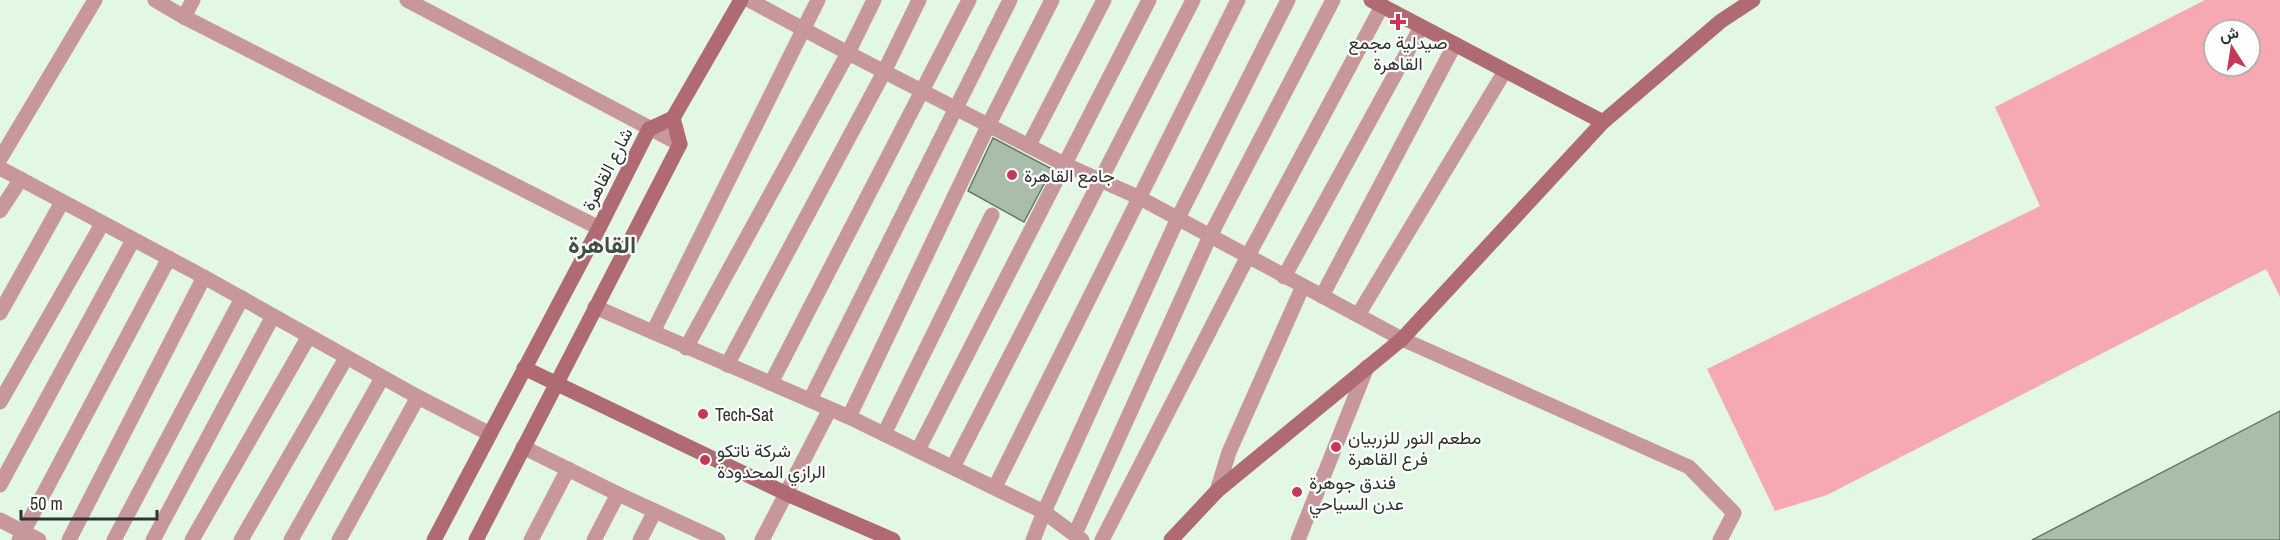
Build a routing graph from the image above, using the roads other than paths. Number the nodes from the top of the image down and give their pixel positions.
1 (95, 0) edge
2 (155, 0) edge
3 (194, 0) edge
4 (407, 0) edge
5 (741, 0) edge
6 (749, 0) edge
7 (818, 0) edge
8 (874, 0) edge
9 (919, 0) edge
10 (969, 0) edge
11 (1010, 0) edge
12 (1052, 0) edge
13 (1104, 0) edge
14 (1149, 0) edge
15 (1192, 0) edge
16 (1238, 0) edge
17 (1288, 0) edge
18 (1333, 0) edge
19 (1738, 0) edge
20 (1752, 0) edge
21 (1377, 3) edge
22 (184, 17) junction
23 (1721, 21) junction
24 (1421, 27) junction
25 (802, 29) junction
26 (1455, 44) junction
27 (848, 54) junction
28 (1505, 70) junction
29 (884, 72) junction
30 (922, 91) junction
31 (955, 107) junction
32 (673, 118) junction
33 (1604, 122) junction
34 (989, 124) junction
35 (649, 129) junction
36 (680, 144) junction
37 (1029, 145) junction
38 (0, 159) edge
39 (1065, 164) junction
40 (0, 168) edge
41 (21, 179) junction
42 (1101, 180) junction
43 (1138, 197) junction
44 (62, 202) junction
45 (0, 211) edge
46 (992, 214) dead end
47 (1178, 218) junction
48 (102, 224) junction
49 (599, 228) junction
50 (1210, 236) junction
51 (133, 240) junction
52 (1248, 256) junction
53 (169, 258) junction
54 (204, 277) junction
55 (1284, 277) junction
56 (1303, 286) junction
57 (1322, 296) junction
58 (242, 298) junction
59 (596, 307) junction
60 (0, 313) edge
61 (1358, 315) junction
62 (273, 316) junction
63 (653, 332) junction
64 (309, 336) junction
65 (1402, 339) junction
66 (686, 348) junction
67 (346, 358) junction
68 (727, 365) junction
69 (1367, 367) junction
70 (524, 368) junction
71 (382, 378) junction
72 (771, 383) junction
73 (555, 385) junction
74 (418, 397) junction
75 (810, 400) junction
76 (0, 402) edge
77 (830, 409) junction
78 (849, 417) junction
79 (490, 434) junction
80 (884, 434) junction
81 (523, 447) junction
82 (918, 450) junction
83 (953, 467) junction
84 (568, 470) junction
85 (0, 485) edge
86 (995, 487) junction
87 (1217, 491) junction
88 (618, 494) junction
89 (787, 494) junction
90 (655, 511) junction
91 (1044, 512) junction
92 (0, 520) edge
93 (691, 535) edge
94 (22, 536) edge
95 (1079, 537) edge
96 (39, 540) edge
97 (69, 540) edge
98 (114, 540) edge
99 (153, 540) edge
100 (192, 540) edge
101 (241, 540) edge
102 (291, 540) edge
103 (339, 540) edge
104 (434, 540) edge
105 (476, 540) edge
106 (531, 540) edge
107 (594, 540) edge
108 (640, 540) edge
109 (717, 540) edge
110 (762, 540) edge
111 (893, 540) edge
112 (1033, 540) edge
113 (1102, 540) edge
114 (1171, 540) edge
115 (1298, 540) edge
116 (1720, 540) edge

1 - 38 street
2 - 22 street
3 - 22 street
4 - 35 street
5 - 32 street
6 - 25 street
7 - 25 street
8 - 27 street
9 - 29 street
10 - 30 street
11 - 31 street
12 - 34 street
13 - 37 street
14 - 39 street
15 - 42 street
16 - 43 street
17 - 47 street
18 - 50 street
19 - 23 street
20 - 23 street
21 - 24 street
21 - 52 street
22 - 49 street
23 - 33 street
24 - 26 street
24 - 55 street
25 - 27 street
25 - 63 street
26 - 28 street
26 - 57 street
27 - 29 street
27 - 66 street
28 - 33 street
28 - 61 street
29 - 30 street
29 - 68 street
30 - 31 street
30 - 72 street
31 - 34 street
31 - 75 street
32 - 35 street, شارع القاهرة
32 - 36 street
33 - 65 street
34 - 37 street
34 - 78 street
35 - 36 street
35 - 49 street, شارع القاهرة
36 - 59 street
37 - 39 street
39 - 42 street
39 - 82 street
40 - 41 street
41 - 44 street
41 - 45 street
42 - 43 street
42 - 83 street
43 - 47 street
43 - 86 street
44 - 48 street
44 - 60 street
46 - 80 street
47 - 50 street
47 - 91 street
48 - 51 street
48 - 76 street
49 - 70 street, شارع القاهرة
50 - 52 street
50 - 95 street
51 - 53 street
51 - 85 street
52 - 55 street
52 - 113 street
53 - 54 street
53 - 94 street
54 - 58 street
54 - 97 street
55 - 56 street
56 - 57 street
56 - 87 street
57 - 61 street
58 - 62 street
58 - 98 street
59 - 63 street
59 - 73 street
61 - 65 street
62 - 64 street
62 - 99 street
63 - 66 street
64 - 67 street
64 - 100 street
65 - 69 street
65 - 116 street
66 - 68 street
67 - 71 street
67 - 101 street
68 - 72 street
69 - 87 street
69 - 115 street
70 - 73 street
70 - 79 street, شارع القاهرة
71 - 74 street
71 - 102 street
72 - 75 street
73 - 81 street
73 - 89 street
74 - 79 street
74 - 103 street
75 - 77 street
77 - 78 street
77 - 89 street
78 - 80 street
79 - 104 street, شارع القاهرة
80 - 82 street
81 - 84 street
81 - 105 street
82 - 83 street
83 - 86 street
84 - 88 street
84 - 106 street
86 - 91 street
87 - 114 street
88 - 90 street
88 - 107 street
89 - 110 street
89 - 111 street
90 - 93 street
90 - 108 street
91 - 95 street
91 - 112 street
92 - 94 street
93 - 109 street
94 - 96 street

